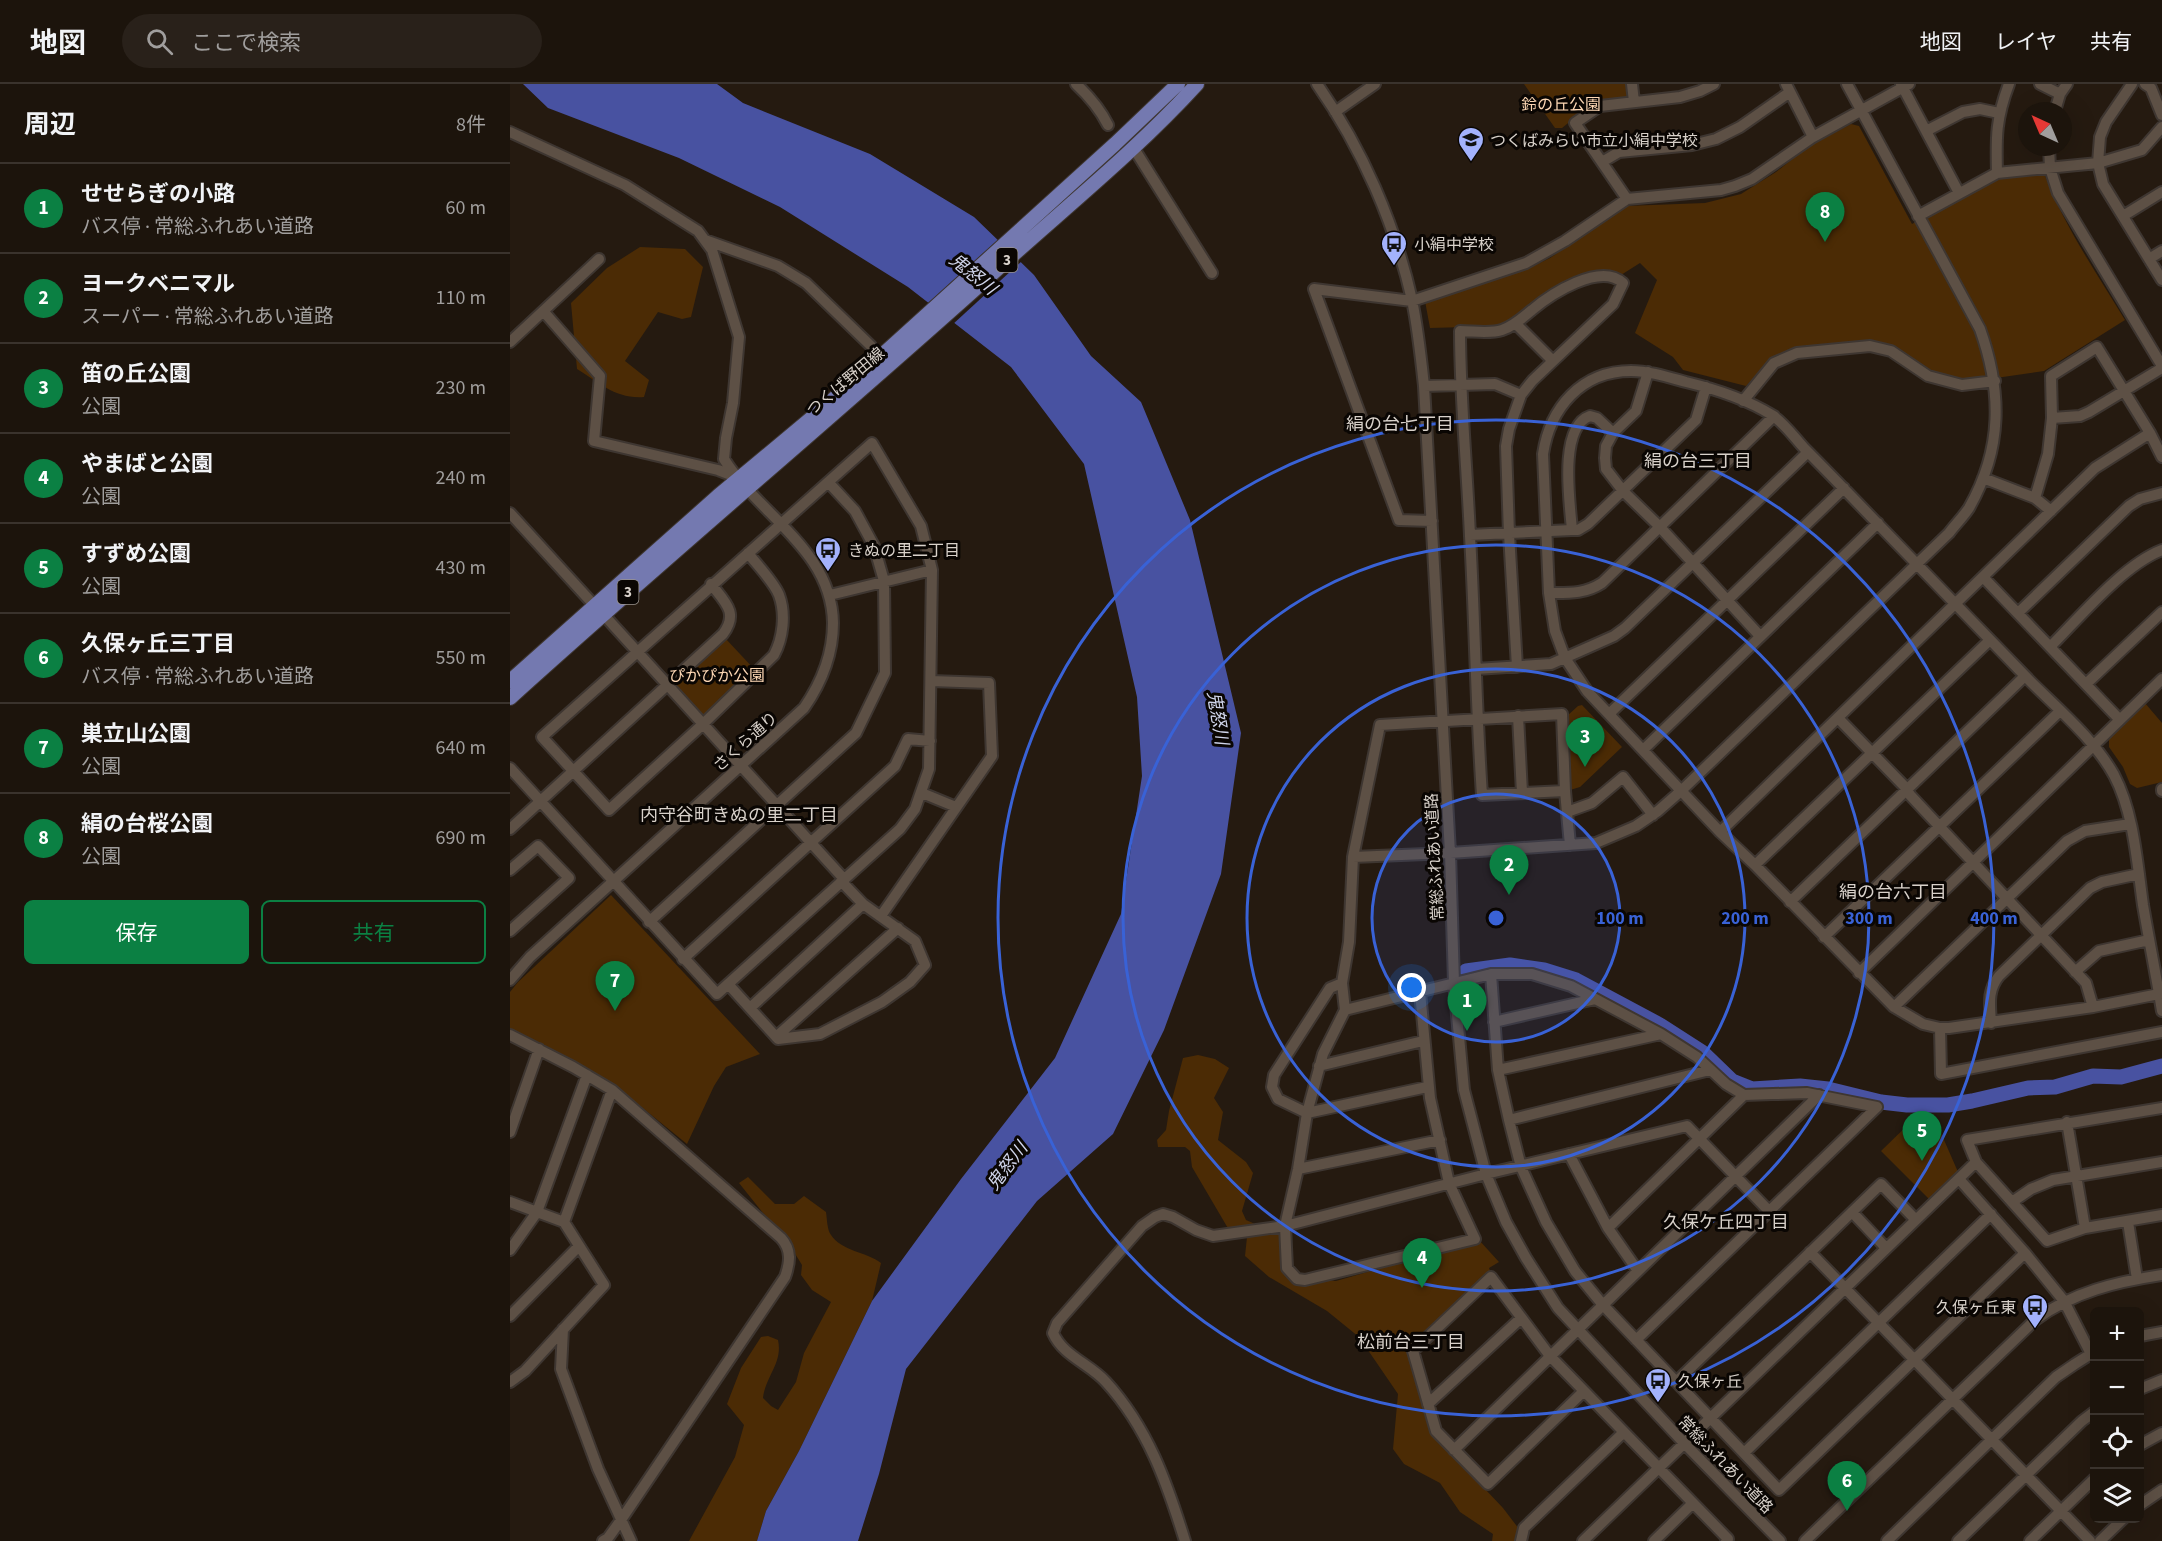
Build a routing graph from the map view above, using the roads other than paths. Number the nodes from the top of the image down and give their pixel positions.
1 (1076, 84) edge
2 (1178, 84) edge
3 (1197, 84) edge
4 (1317, 84) edge
5 (1632, 84) edge
6 (1714, 84) edge
7 (1847, 84) edge
8 (2009, 84) edge
9 (2040, 84) edge
10 (2067, 84) edge
11 (2133, 84) edge
12 (1904, 85) edge
13 (2152, 85) edge
14 (1368, 86) edge
15 (1788, 88) edge
16 (2060, 94) junction
17 (1634, 102) junction
18 (2058, 102) edge
19 (1862, 111) junction
20 (1335, 112) junction
21 (1999, 113) junction
22 (2162, 115) edge
23 (1108, 125) dead end
24 (2162, 127) edge
25 (1926, 131) junction
26 (510, 132) edge
27 (1813, 137) junction
28 (1124, 148) junction
29 (2049, 156) edge
30 (1602, 162) junction
31 (2098, 163) junction
32 (2050, 168) junction
33 (1997, 173) junction
34 (2162, 192) edge
35 (1959, 193) junction
36 (1627, 199) junction
37 (1918, 216) junction
38 (2123, 216) junction
39 (705, 240) junction
40 (2162, 251) edge
41 (599, 259) dead end
42 (2149, 259) junction
43 (1212, 273) dead end
44 (2162, 280) edge
45 (1412, 301) junction
46 (544, 312) junction
47 (1516, 324) junction
48 (510, 342) edge
49 (870, 346) dead end
50 (1552, 360) junction
51 (2162, 367) edge
52 (1648, 372) junction
53 (1995, 381) junction
54 (1460, 384) junction
55 (1424, 386) junction
56 (1706, 387) junction
57 (2125, 391) junction
58 (1521, 395) junction
59 (1743, 401) junction
60 (1774, 416) junction
61 (2052, 418) junction
62 (1613, 433) junction
63 (2150, 433) junction
64 (1808, 452) junction
65 (2162, 457) edge
66 (1983, 478) junction
67 (743, 483) junction
68 (829, 483) junction
69 (1844, 488) junction
70 (1623, 491) junction
71 (2162, 493) edge
72 (2035, 498) junction
73 (2051, 511) junction
74 (510, 513) edge
75 (1432, 520) junction
76 (1878, 523) junction
77 (781, 525) junction
78 (1659, 526) junction
79 (1572, 531) junction
80 (1546, 532) junction
81 (1509, 534) junction
82 (1470, 535) junction
83 (2162, 550) edge
84 (748, 553) junction
85 (1693, 563) junction
86 (1917, 564) junction
87 (932, 570) junction
88 (1983, 577) junction
89 (884, 581) junction
90 (711, 584) junction
91 (1549, 593) junction
92 (830, 595) junction
93 (1726, 601) junction
94 (1956, 603) junction
95 (598, 609) junction
96 (2162, 612) edge
97 (2018, 613) junction
98 (1760, 636) junction
99 (1990, 640) junction
100 (2050, 647) junction
101 (637, 651) junction
102 (1565, 658) junction
103 (1517, 667) junction
104 (1476, 669) junction
105 (2025, 676) junction
106 (2162, 679) edge
107 (510, 681) edge
108 (931, 681) junction
109 (2086, 684) junction
110 (668, 686) junction
111 (510, 698) edge
112 (2060, 711) junction
113 (1609, 714) junction
114 (1518, 717) junction
115 (1838, 718) junction
116 (1477, 719) junction
117 (2120, 720) junction
118 (1443, 722) junction
119 (702, 725) junction
120 (930, 741) junction
121 (2093, 747) junction
122 (1643, 750) junction
123 (1872, 753) junction
124 (740, 766) junction
125 (510, 768) edge
126 (573, 772) junction
127 (1907, 789) junction
128 (1682, 790) junction
129 (1565, 791) junction
130 (922, 793) junction
131 (1522, 793) junction
132 (540, 802) junction
133 (777, 806) junction
134 (956, 807) junction
135 (1567, 812) junction
136 (1653, 815) junction
137 (2130, 824) junction
138 (1940, 826) junction
139 (510, 829) edge
140 (1720, 832) junction
141 (810, 842) junction
142 (1570, 845) junction
143 (1450, 853) junction
144 (1353, 857) junction
145 (1974, 862) junction
146 (1755, 865) junction
147 (510, 870) edge
148 (2139, 874) junction
149 (842, 880) junction
150 (613, 882) junction
151 (2007, 899) junction
152 (1790, 902) junction
153 (863, 904) junction
154 (881, 916) junction
155 (649, 921) junction
156 (898, 928) junction
157 (510, 931) edge
158 (2042, 936) junction
159 (1824, 937) junction
160 (2149, 940) junction
161 (683, 959) junction
162 (2075, 972) junction
163 (1859, 973) junction
164 (1491, 974) junction
165 (510, 980) edge
166 (1342, 982) junction
167 (1454, 983) junction
168 (728, 984) junction
169 (1420, 992) junction
170 (2161, 993) edge
171 (1595, 999) junction
172 (1894, 1007) junction
173 (2093, 1007) junction
174 (750, 1008) junction
175 (1345, 1010) junction
176 (2162, 1011) edge
177 (1494, 1022) junction
178 (1991, 1023) junction
179 (1940, 1028) junction
180 (2162, 1032) edge
181 (1661, 1034) junction
182 (510, 1035) edge
183 (776, 1037) junction
184 (1424, 1041) junction
185 (539, 1049) junction
186 (1319, 1066) junction
187 (1498, 1070) junction
188 (1710, 1070) junction
189 (588, 1075) junction
190 (1427, 1087) junction
191 (612, 1090) junction
192 (1744, 1095) junction
193 (1819, 1095) junction
194 (2162, 1108) edge
195 (1307, 1113) junction
196 (1509, 1120) junction
197 (2067, 1122) junction
198 (510, 1132) edge
199 (1699, 1138) junction
200 (1440, 1140) junction
201 (1569, 1154) junction
202 (1976, 1162) junction
203 (2162, 1162) edge
204 (1521, 1167) junction
205 (1298, 1169) junction
206 (1486, 1174) junction
207 (1736, 1176) junction
208 (2075, 1176) junction
209 (1959, 1179) junction
210 (1449, 1183) junction
211 (510, 1202) edge
212 (2012, 1202) junction
213 (1769, 1211) junction
214 (537, 1212) junction
215 (1852, 1212) junction
216 (1991, 1214) junction
217 (2162, 1215) edge
218 (1915, 1220) junction
219 (564, 1222) junction
220 (2128, 1222) junction
221 (1285, 1226) junction
222 (1608, 1228) junction
223 (2085, 1228) junction
224 (579, 1246) junction
225 (1886, 1248) junction
226 (510, 1250) edge
227 (1810, 1252) junction
228 (2025, 1253) junction
229 (1638, 1271) junction
230 (2162, 1275) edge
231 (2137, 1279) junction
232 (1844, 1287) junction
233 (2064, 1301) junction
234 (1603, 1305) junction
235 (510, 1316) edge
236 (1520, 1319) junction
237 (1878, 1324) junction
238 (563, 1329) junction
239 (1577, 1330) junction
240 (2159, 1333) edge
241 (2144, 1335) edge
242 (1636, 1340) junction
243 (2162, 1343) edge
244 (2090, 1348) edge
245 (2090, 1355) edge
246 (1550, 1356) junction
247 (1914, 1359) junction
248 (2162, 1380) edge
249 (510, 1382) edge
250 (1676, 1382) junction
251 (2144, 1387) edge
252 (1584, 1391) junction
253 (1952, 1399) junction
254 (1428, 1404) junction
255 (2090, 1415) edge
256 (1710, 1417) junction
257 (1624, 1432) junction
258 (2162, 1433) edge
259 (1991, 1439) junction
260 (2144, 1442) edge
261 (1684, 1443) junction
262 (1454, 1450) junction
263 (1744, 1453) junction
264 (1659, 1467) junction
265 (2026, 1475) junction
266 (2090, 1483) edge
267 (2162, 1490) edge
268 (2144, 1502) edge
269 (1693, 1503) junction
270 (2061, 1511) junction
271 (621, 1520) junction
272 (2119, 1523) edge
273 (603, 1541) edge
274 (631, 1541) edge
275 (1185, 1541) edge
276 (1521, 1541) edge
277 (1583, 1541) edge
278 (1654, 1541) edge
279 (1726, 1541) edge
280 (1780, 1541) edge
281 (1806, 1541) edge
282 (1887, 1541) edge
283 (1958, 1541) edge
284 (2030, 1541) edge
285 (2090, 1541) edge
286 (2100, 1541) edge

1 - 23 street
2 - 28 main road, つくば野田線 / 3
3 - 28 main road, つくば野田線 / 3
4 - 20 street, 常総ふれあい道路
5 - 17 street
6 - 17 street
7 - 19 street
8 - 21 street
9 - 16 street
10 - 16 street
11 - 31 street
12 - 19 street
12 - 25 street
13 - 22 street
14 - 20 street
15 - 27 street
15 - 30 street
16 - 18 street
17 - 30 street
19 - 27 street
19 - 37 street
20 - 45 street, 常総ふれあい道路
21 - 25 street
21 - 33 street
24 - 31 street
25 - 35 street
26 - 39 street
27 - 36 street
28 - 43 street
28 - 67 main road, つくば野田線 / 3
29 - 32 street
30 - 36 street
31 - 32 street
31 - 38 street
32 - 33 street
32 - 51 street
33 - 35 street
34 - 38 street
35 - 37 street
36 - 45 street
37 - 53 street
38 - 42 street
39 - 49 street
39 - 67 street, さくら通り
40 - 42 street
41 - 46 street
42 - 44 street
45 - 55 street, 常総ふれあい道路
45 - 75 street
46 - 48 street
46 - 67 street
47 - 50 street
47 - 50 street
47 - 54 street
50 - 58 street
51 - 57 street
52 - 56 street
52 - 62 street
52 - 80 street
53 - 59 street
53 - 66 street
54 - 55 street
54 - 58 street
54 - 82 street
55 - 75 street, 常総ふれあい道路
56 - 59 street
56 - 70 street
57 - 61 street
57 - 61 street
57 - 63 street
58 - 81 street
59 - 60 street
60 - 64 street
60 - 78 street
61 - 72 street
62 - 70 street
62 - 79 street
63 - 65 street
63 - 73 street
64 - 69 street
64 - 85 street
66 - 72 street
66 - 86 street
67 - 77 street, さくら通り
67 - 95 main road, つくば野田線 / 3
68 - 77 street
68 - 87 street
68 - 89 street
69 - 76 street
69 - 93 street
70 - 78 street
70 - 79 street
71 - 97 street
72 - 73 street
73 - 88 street
74 - 95 street
75 - 118 street, 常総ふれあい道路
76 - 86 street
76 - 98 street
77 - 84 street
77 - 92 street, さくら通り
78 - 85 street
78 - 91 street
79 - 80 street
80 - 81 street
80 - 91 street
81 - 82 street
81 - 103 street
82 - 104 street
83 - 100 street
84 - 90 street
84 - 119 street
85 - 93 street
85 - 102 street
86 - 94 street
86 - 128 street
87 - 89 street
87 - 108 street
88 - 94 street
88 - 97 street
89 - 92 street
89 - 133 street
90 - 101 street
90 - 110 street
91 - 102 street
92 - 124 street, さくら通り
93 - 98 street
93 - 113 street
94 - 99 street
94 - 115 street
95 - 101 street
95 - 107 main road, つくば野田線 / 3
95 - 111 main road, つくば野田線 / 3
96 - 109 street
97 - 100 street
98 - 122 street
99 - 105 street
99 - 123 street
100 - 109 street
101 - 110 street
101 - 126 street
102 - 103 street
102 - 113 street
103 - 104 street
104 - 116 street
105 - 112 street
105 - 127 street
106 - 117 street
108 - 120 street
108 - 134 street
109 - 117 street
110 - 119 street
110 - 126 street
112 - 121 street
112 - 138 street
113 - 122 street
114 - 116 street
114 - 129 street
114 - 131 street
115 - 123 street
115 - 140 street
116 - 118 street
116 - 131 street
117 - 121 street
118 - 143 street, 常総ふれあい道路
118 - 144 street
119 - 124 street
119 - 126 street
120 - 130 street
120 - 141 street
121 - 137 street
121 - 145 street
122 - 128 street
123 - 127 street
123 - 146 street
124 - 133 street
124 - 150 street, さくら通り
125 - 132 street
126 - 132 street
127 - 138 street
127 - 152 street
128 - 136 street
128 - 140 street
129 - 131 street
129 - 135 street
130 - 134 street
130 - 149 street
132 - 139 street
132 - 150 street
133 - 141 street
133 - 155 street
134 - 154 street
135 - 136 street
135 - 142 street
136 - 142 street
137 - 148 street
137 - 151 street
138 - 145 street
138 - 159 street
140 - 146 street
141 - 149 street
141 - 161 street
142 - 143 street
143 - 144 street
143 - 167 street, 常総ふれあい道路
144 - 166 street
145 - 151 street
145 - 163 street
146 - 152 street
147 - 157 street
148 - 158 street
148 - 160 street
149 - 153 street
149 - 168 street
150 - 155 street
150 - 165 street, さくら通り
151 - 158 street
151 - 172 street
152 - 159 street
153 - 154 street
153 - 174 street
154 - 156 street
155 - 161 street
156 - 183 street
156 - 183 street
158 - 162 street
158 - 178 street
159 - 163 street
160 - 162 street
160 - 170 street
161 - 168 street
162 - 173 street
163 - 172 street
164 - 167 street
164 - 171 street
164 - 177 street
166 - 175 street
166 - 195 street
167 - 169 street
167 - 206 street, 常総ふれあい道路
168 - 174 street
169 - 175 street
169 - 184 street
170 - 173 street
170 - 176 street
171 - 177 street
171 - 181 street
172 - 179 street
173 - 178 street
174 - 183 street
175 - 186 street
177 - 187 street
178 - 179 street
179 - 180 street
181 - 187 street
181 - 188 street
182 - 185 street
184 - 186 street
184 - 190 street
185 - 189 street
185 - 198 street
186 - 195 street
187 - 196 street
188 - 192 street
188 - 196 street
189 - 191 street
189 - 214 street
190 - 195 street
190 - 200 street
191 - 219 street
191 - 271 street
192 - 193 street
192 - 199 street
193 - 207 street
193 - 213 street
194 - 197 street
195 - 205 street
196 - 204 street
197 - 202 street
197 - 208 street
199 - 201 street
199 - 207 street
199 - 222 street
200 - 205 street
200 - 210 street
201 - 204 street
201 - 222 street
202 - 209 street
202 - 212 street
203 - 208 street
204 - 206 street
204 - 234 street
205 - 221 street
206 - 210 street
206 - 239 street, 常総ふれあい道路
207 - 213 street
207 - 229 street
208 - 212 street
208 - 223 street
209 - 216 street
209 - 218 street
210 - 221 street
210 - 221 street
211 - 214 street
212 - 223 street
213 - 242 street
214 - 219 street
214 - 226 street
215 - 218 street
215 - 225 street
215 - 227 street
216 - 228 street
216 - 237 street
217 - 220 street
218 - 225 street
219 - 224 street
220 - 223 street
220 - 231 street
221 - 275 street
222 - 229 street
224 - 235 street
224 - 238 street
225 - 232 street
227 - 232 street
227 - 250 street
228 - 233 street
228 - 247 street
229 - 234 street
230 - 231 street
231 - 233 street
232 - 237 street
232 - 256 street
233 - 244 street
233 - 253 street
234 - 239 street
234 - 242 street
236 - 246 street
236 - 254 street
236 - 254 street
237 - 247 street
237 - 263 street
238 - 249 street
238 - 271 street
239 - 246 street
239 - 261 street, 常総ふれあい道路
240 - 241 street
240 - 243 street
242 - 250 street
245 - 259 street
246 - 252 street
246 - 262 street
247 - 253 street
247 - 263 street
248 - 251 street
250 - 256 street
252 - 257 street
252 - 262 street
253 - 259 street
253 - 281 street
254 - 262 street
255 - 265 street
256 - 261 street
256 - 263 street
257 - 264 street
257 - 276 street
258 - 260 street
259 - 265 street
259 - 282 street
261 - 264 street
261 - 280 street, 常総ふれあい道路
264 - 269 street
264 - 277 street
265 - 270 street
265 - 283 street
266 - 270 street
267 - 268 street
269 - 278 street
269 - 279 street
270 - 284 street
270 - 285 street
271 - 273 street
271 - 274 street
272 - 286 street

